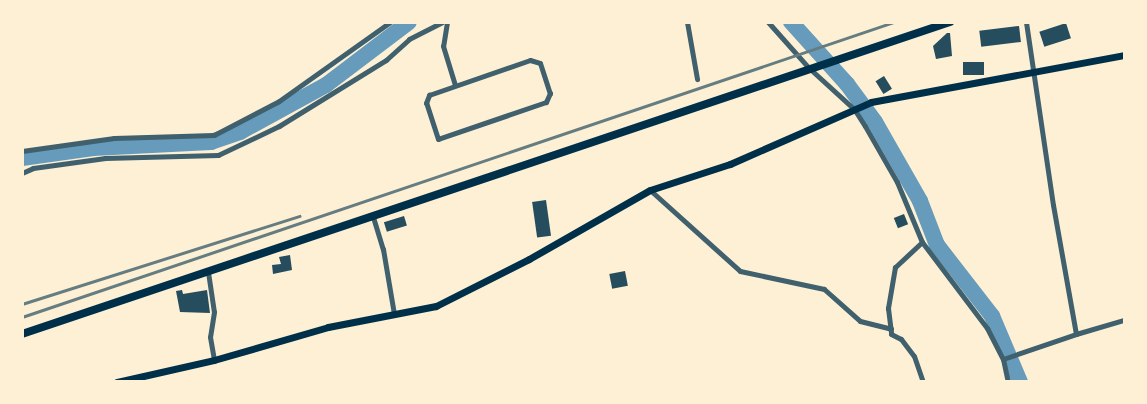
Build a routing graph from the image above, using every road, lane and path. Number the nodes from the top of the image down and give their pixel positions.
1 (390, 22) edge
2 (442, 22) edge
3 (447, 22) edge
4 (687, 22) edge
5 (768, 22) edge
6 (950, 22) edge
7 (1026, 22) edge
8 (1124, 55) edge
9 (813, 67) junction
10 (1034, 74) junction
11 (697, 79) dead end
12 (455, 85) junction
13 (855, 108) junction
14 (22, 152) edge
15 (22, 173) edge
16 (650, 190) junction
17 (372, 217) junction
18 (922, 242) junction
19 (208, 272) junction
20 (394, 314) junction
21 (1124, 320) edge
22 (891, 329) junction
23 (22, 334) edge
24 (1076, 334) junction
25 (1005, 359) junction
26 (214, 360) junction
27 (117, 382) edge
28 (922, 382) edge
29 (1008, 382) edge

1 - 14 street
2 - 15 street
3 - 12 street
4 - 11 street
5 - 9 street
6 - 9 main road
7 - 10 street
8 - 10 main road
9 - 13 street
9 - 17 main road
10 - 13 main road
10 - 24 street
12 - 12 street
13 - 16 main road
13 - 18 street
16 - 20 main road
16 - 22 street
17 - 19 main road
17 - 20 street
18 - 22 street
18 - 25 street
19 - 23 main road
19 - 26 street
20 - 26 main road
21 - 24 street
22 - 28 street
24 - 25 street
25 - 29 street
26 - 27 main road

